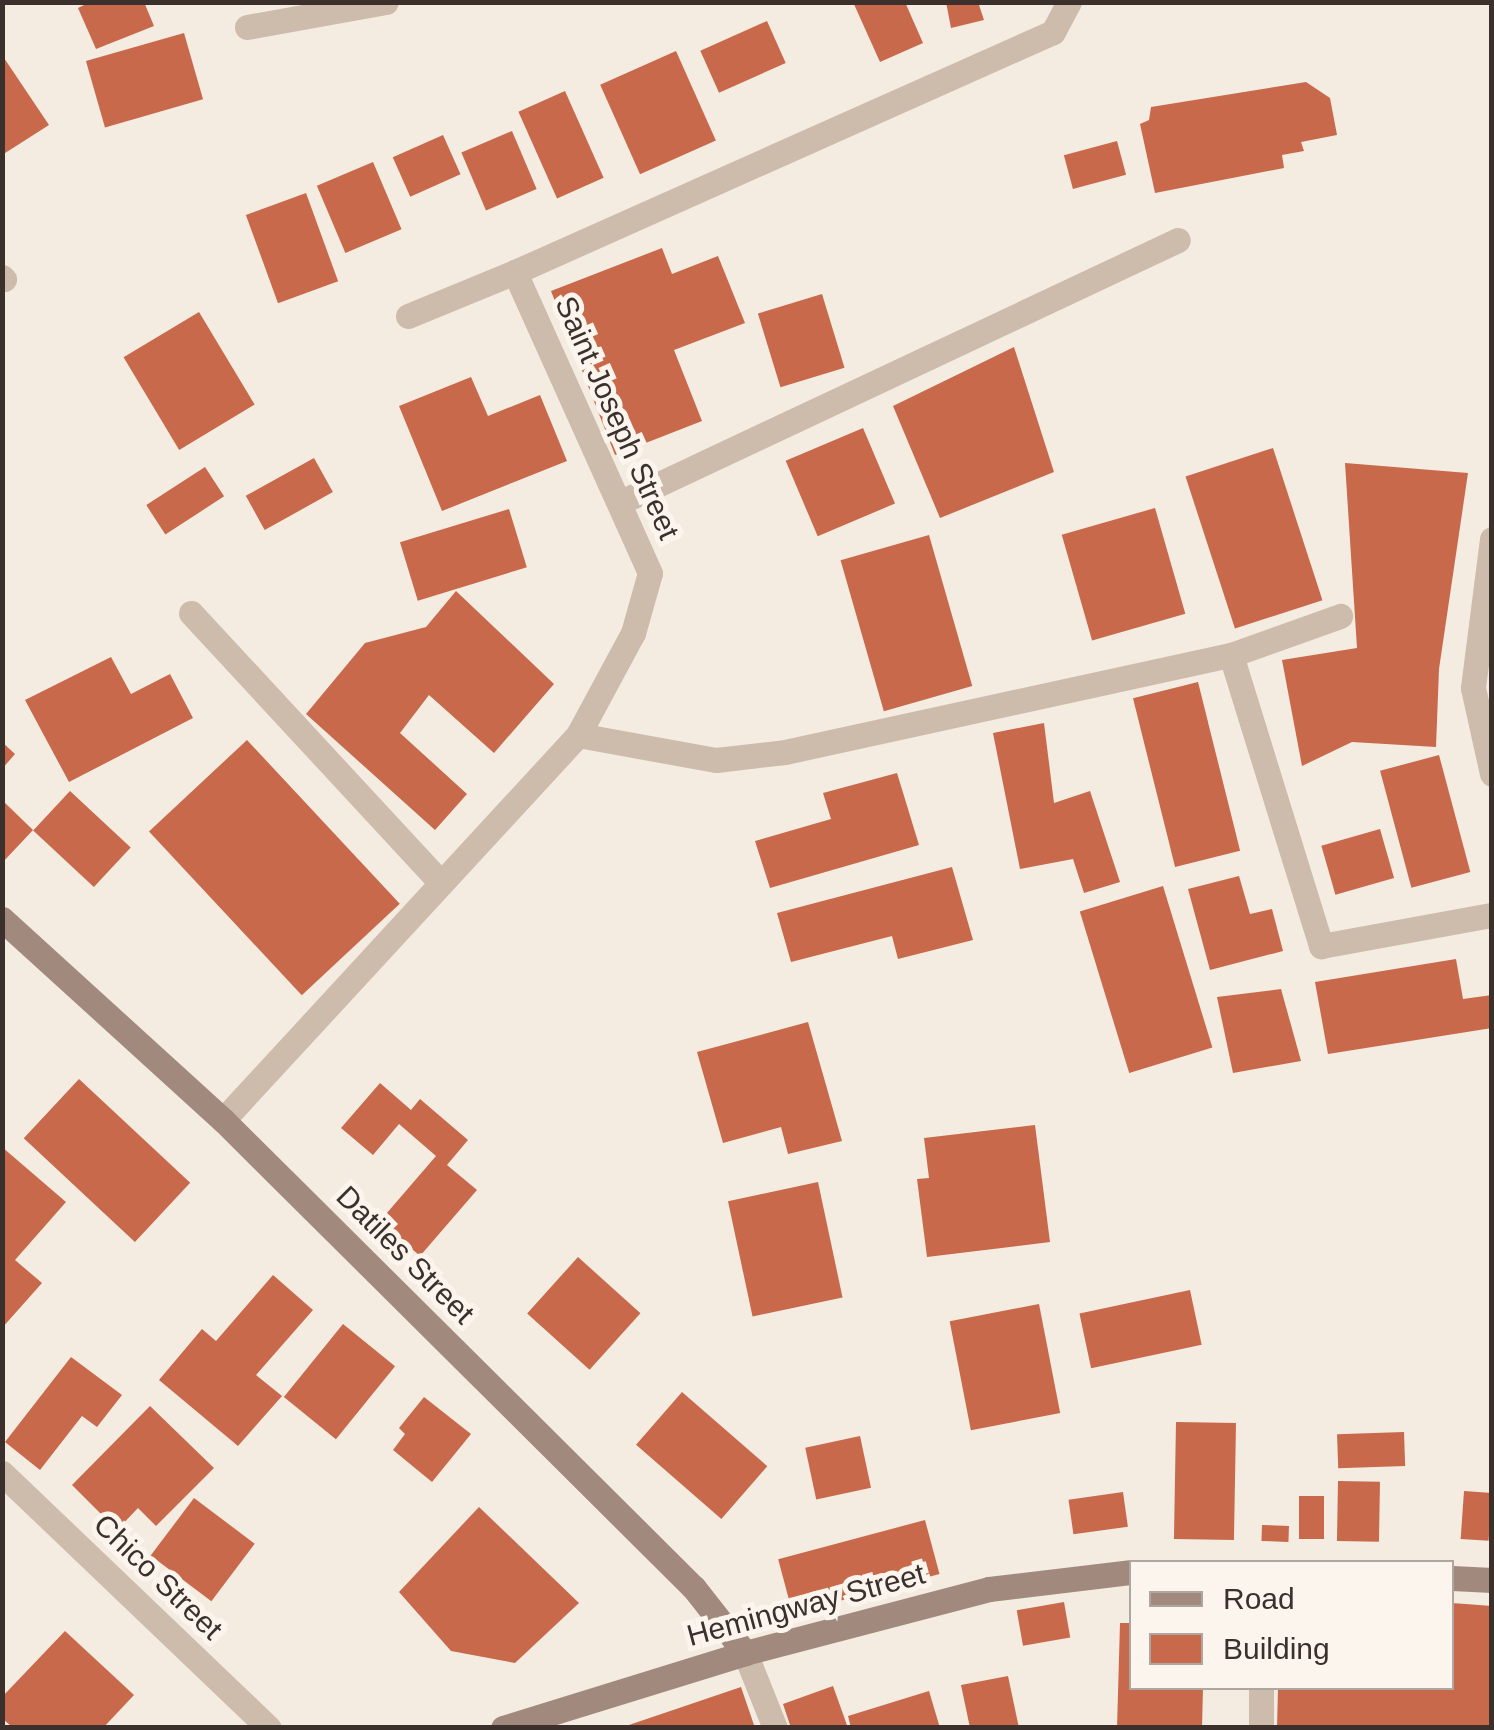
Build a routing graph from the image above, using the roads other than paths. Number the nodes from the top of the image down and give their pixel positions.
1 (269, 2) edge
2 (386, 2) edge
3 (1068, 2) edge
4 (1178, 240) dead end
5 (514, 272) junction
6 (408, 316) dead end
7 (623, 501) junction
8 (1492, 539) edge
9 (191, 613) dead end
10 (1340, 616) dead end
11 (1231, 655) junction
12 (578, 735) junction
13 (1492, 774) edge
14 (442, 883) junction
15 (1492, 915) edge
16 (2, 919) edge
17 (223, 1120) junction
18 (2, 1473) edge
19 (1129, 1572) edge
20 (1454, 1578) edge
21 (1492, 1580) edge
22 (745, 1654) junction
23 (1261, 1690) edge
24 (269, 1728) edge
25 (503, 1728) edge
26 (775, 1728) edge
27 (1262, 1728) edge

1 - 2 street
3 - 5 street, Saint Joseph Street
4 - 7 street
5 - 6 street
5 - 7 street, Saint Joseph Street
7 - 12 street, Saint Joseph Street
8 - 13 street
9 - 14 street
10 - 11 street
11 - 12 street
11 - 15 street
12 - 14 street, Saint Joseph Street
14 - 17 street, Saint Joseph Street
16 - 17 main road, Datiles Street
17 - 22 main road, Datiles Street
18 - 24 street, Chico Street
19 - 22 main road, Hemingway Street
20 - 21 main road
22 - 25 main road, Hemingway Street
22 - 26 street
23 - 27 street

